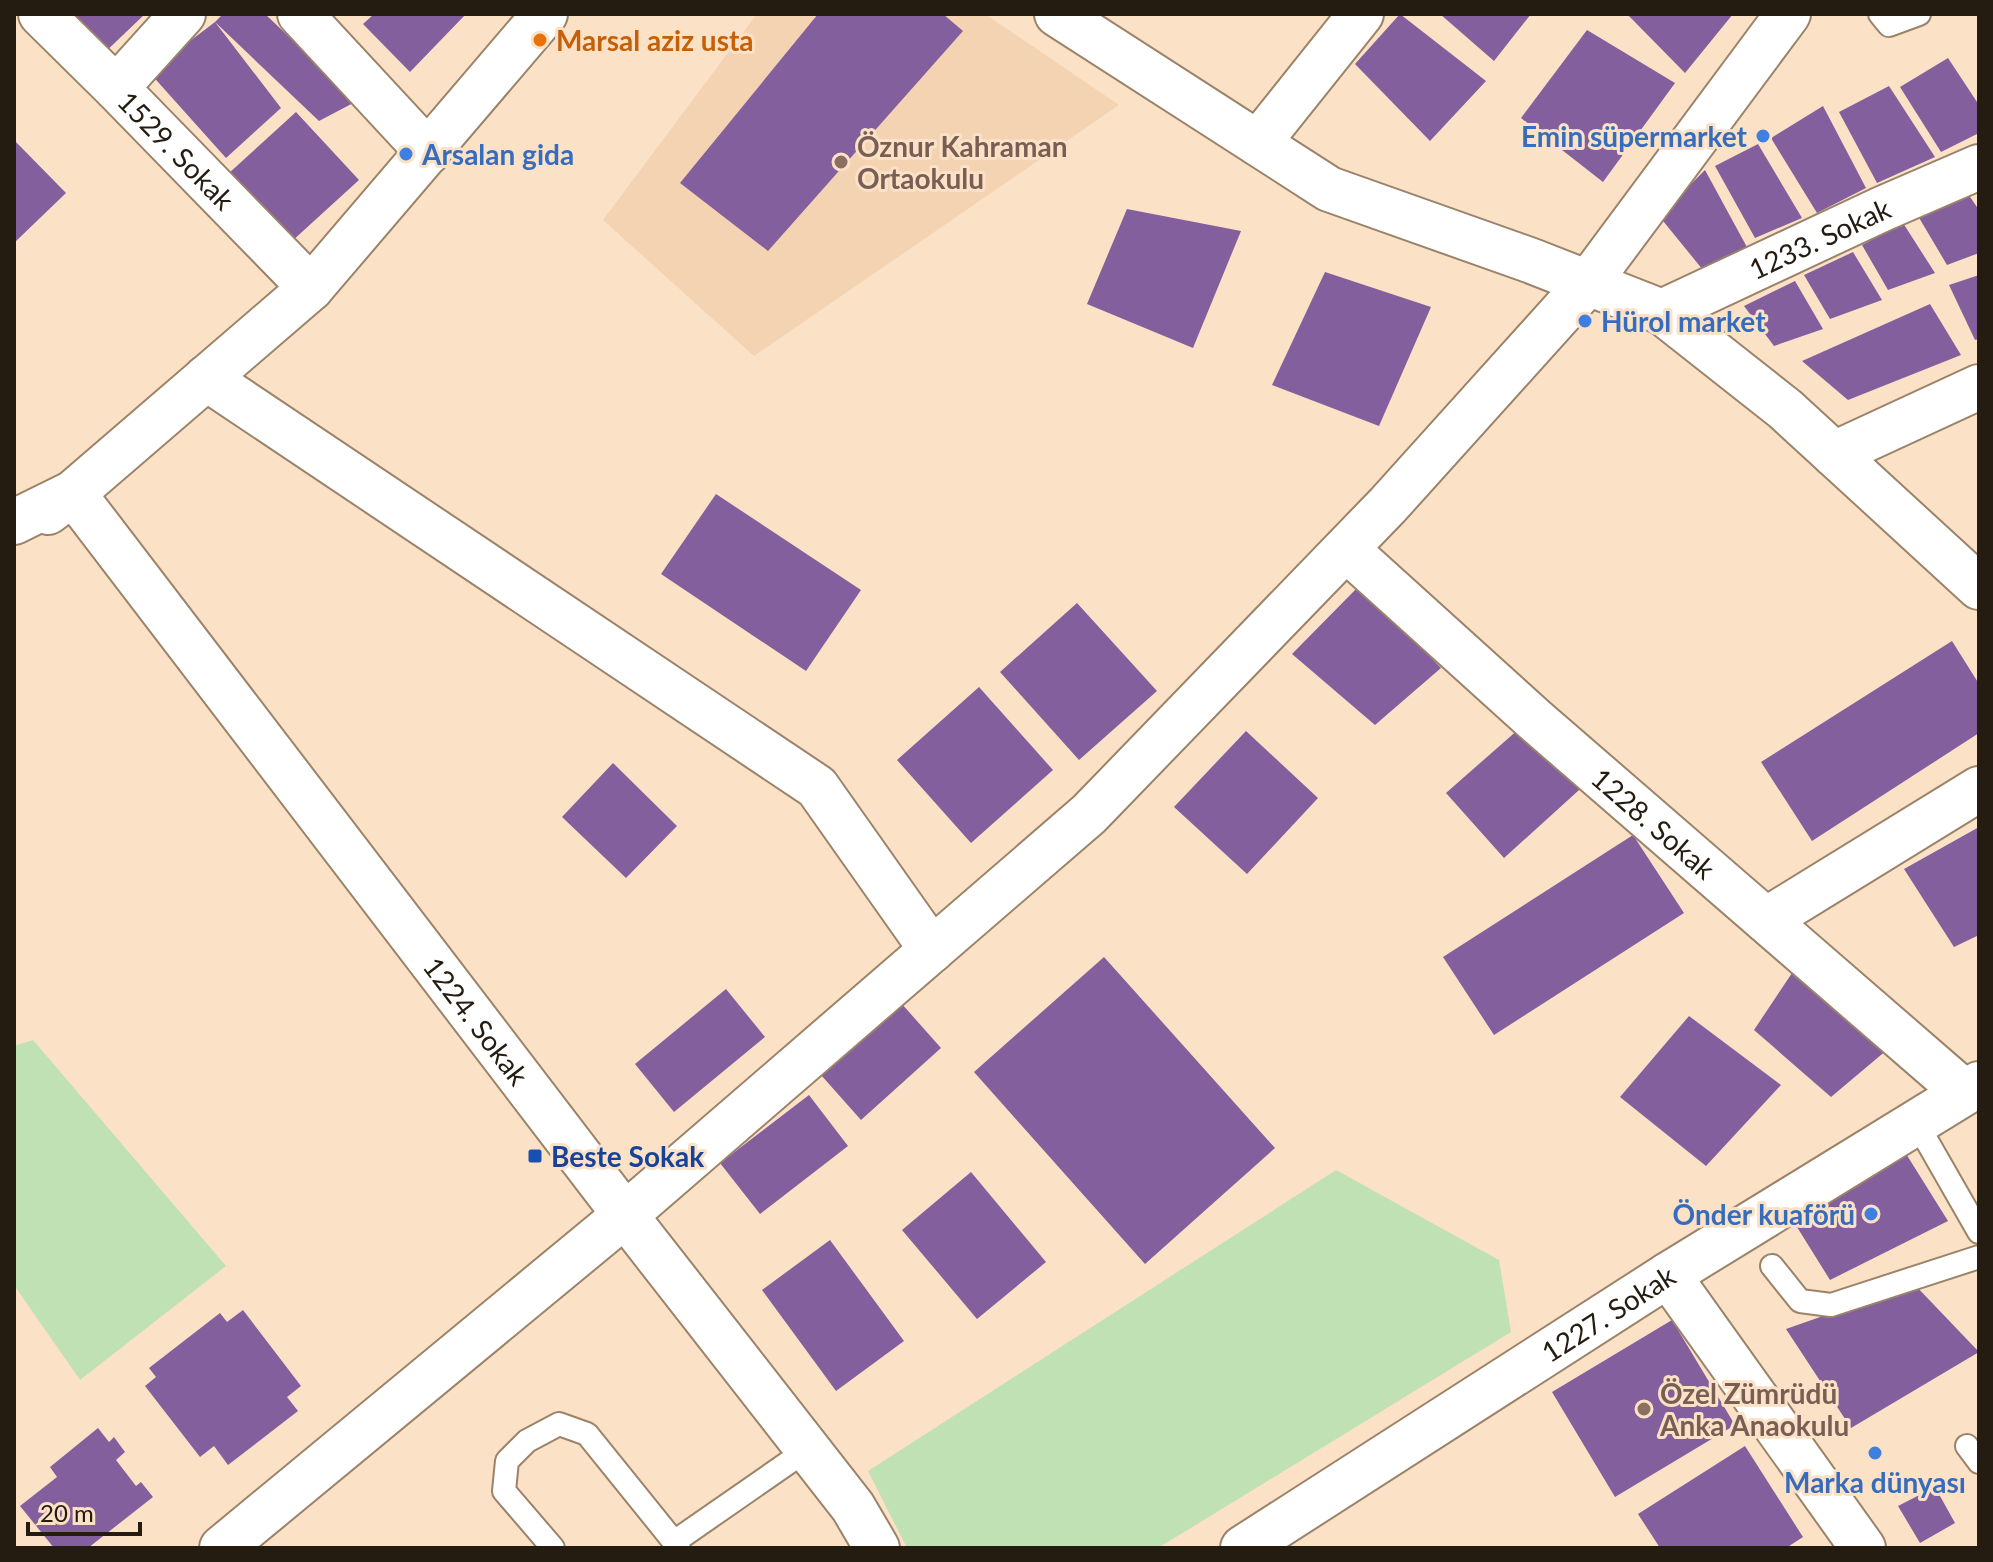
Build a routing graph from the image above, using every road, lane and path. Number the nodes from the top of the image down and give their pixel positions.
1 (41, 14) edge
2 (183, 14) edge
3 (300, 14) edge
4 (1057, 14) edge
5 (1361, 14) edge
6 (1788, 14) edge
7 (1880, 14) edge
8 (1919, 14) edge
9 (532, 19) edge
10 (116, 88) junction
11 (1258, 143) junction
12 (428, 152) junction
13 (1979, 167) edge
14 (1588, 283) junction
15 (311, 288) junction
16 (1662, 312) junction
17 (206, 378) junction
18 (1979, 387) edge
19 (1834, 454) junction
20 (73, 493) junction
21 (14, 522) edge
22 (14, 538) edge
23 (1346, 549) junction
24 (1979, 587) edge
25 (1979, 789) edge
26 (1766, 920) junction
27 (932, 950) junction
28 (1972, 1088) edge
29 (1916, 1122) junction
30 (625, 1215) junction
31 (1979, 1232) edge
32 (1979, 1257) edge
33 (1772, 1266) dead end
34 (1668, 1275) junction
35 (808, 1449) junction
36 (677, 1545) edge
37 (222, 1548) edge
38 (553, 1548) edge
39 (877, 1548) edge
40 (1243, 1548) edge
41 (1863, 1548) edge

1 - 10 street, 1529. Sokak
2 - 10 street
3 - 12 street
4 - 11 street
5 - 11 street
6 - 14 street
7 - 8 lane
9 - 12 street
10 - 15 street, 1529. Sokak
11 - 14 street
12 - 15 street
13 - 16 street, 1233. Sokak
14 - 16 street
14 - 23 street
15 - 17 street
16 - 19 street
17 - 20 street
17 - 27 street
18 - 19 street
19 - 24 street
20 - 21 street
20 - 22 street
20 - 30 street, 1224. Sokak
23 - 26 street, 1228. Sokak
23 - 27 street
25 - 26 street
26 - 28 street, 1228. Sokak
27 - 30 street
28 - 29 street, 1227. Sokak
29 - 31 lane
29 - 34 street, 1227. Sokak
30 - 35 street, 1224. Sokak
30 - 37 street
32 - 33 lane
34 - 40 street, 1227. Sokak
34 - 41 street
35 - 36 lane
35 - 39 street, 1224. Sokak
36 - 38 lane

